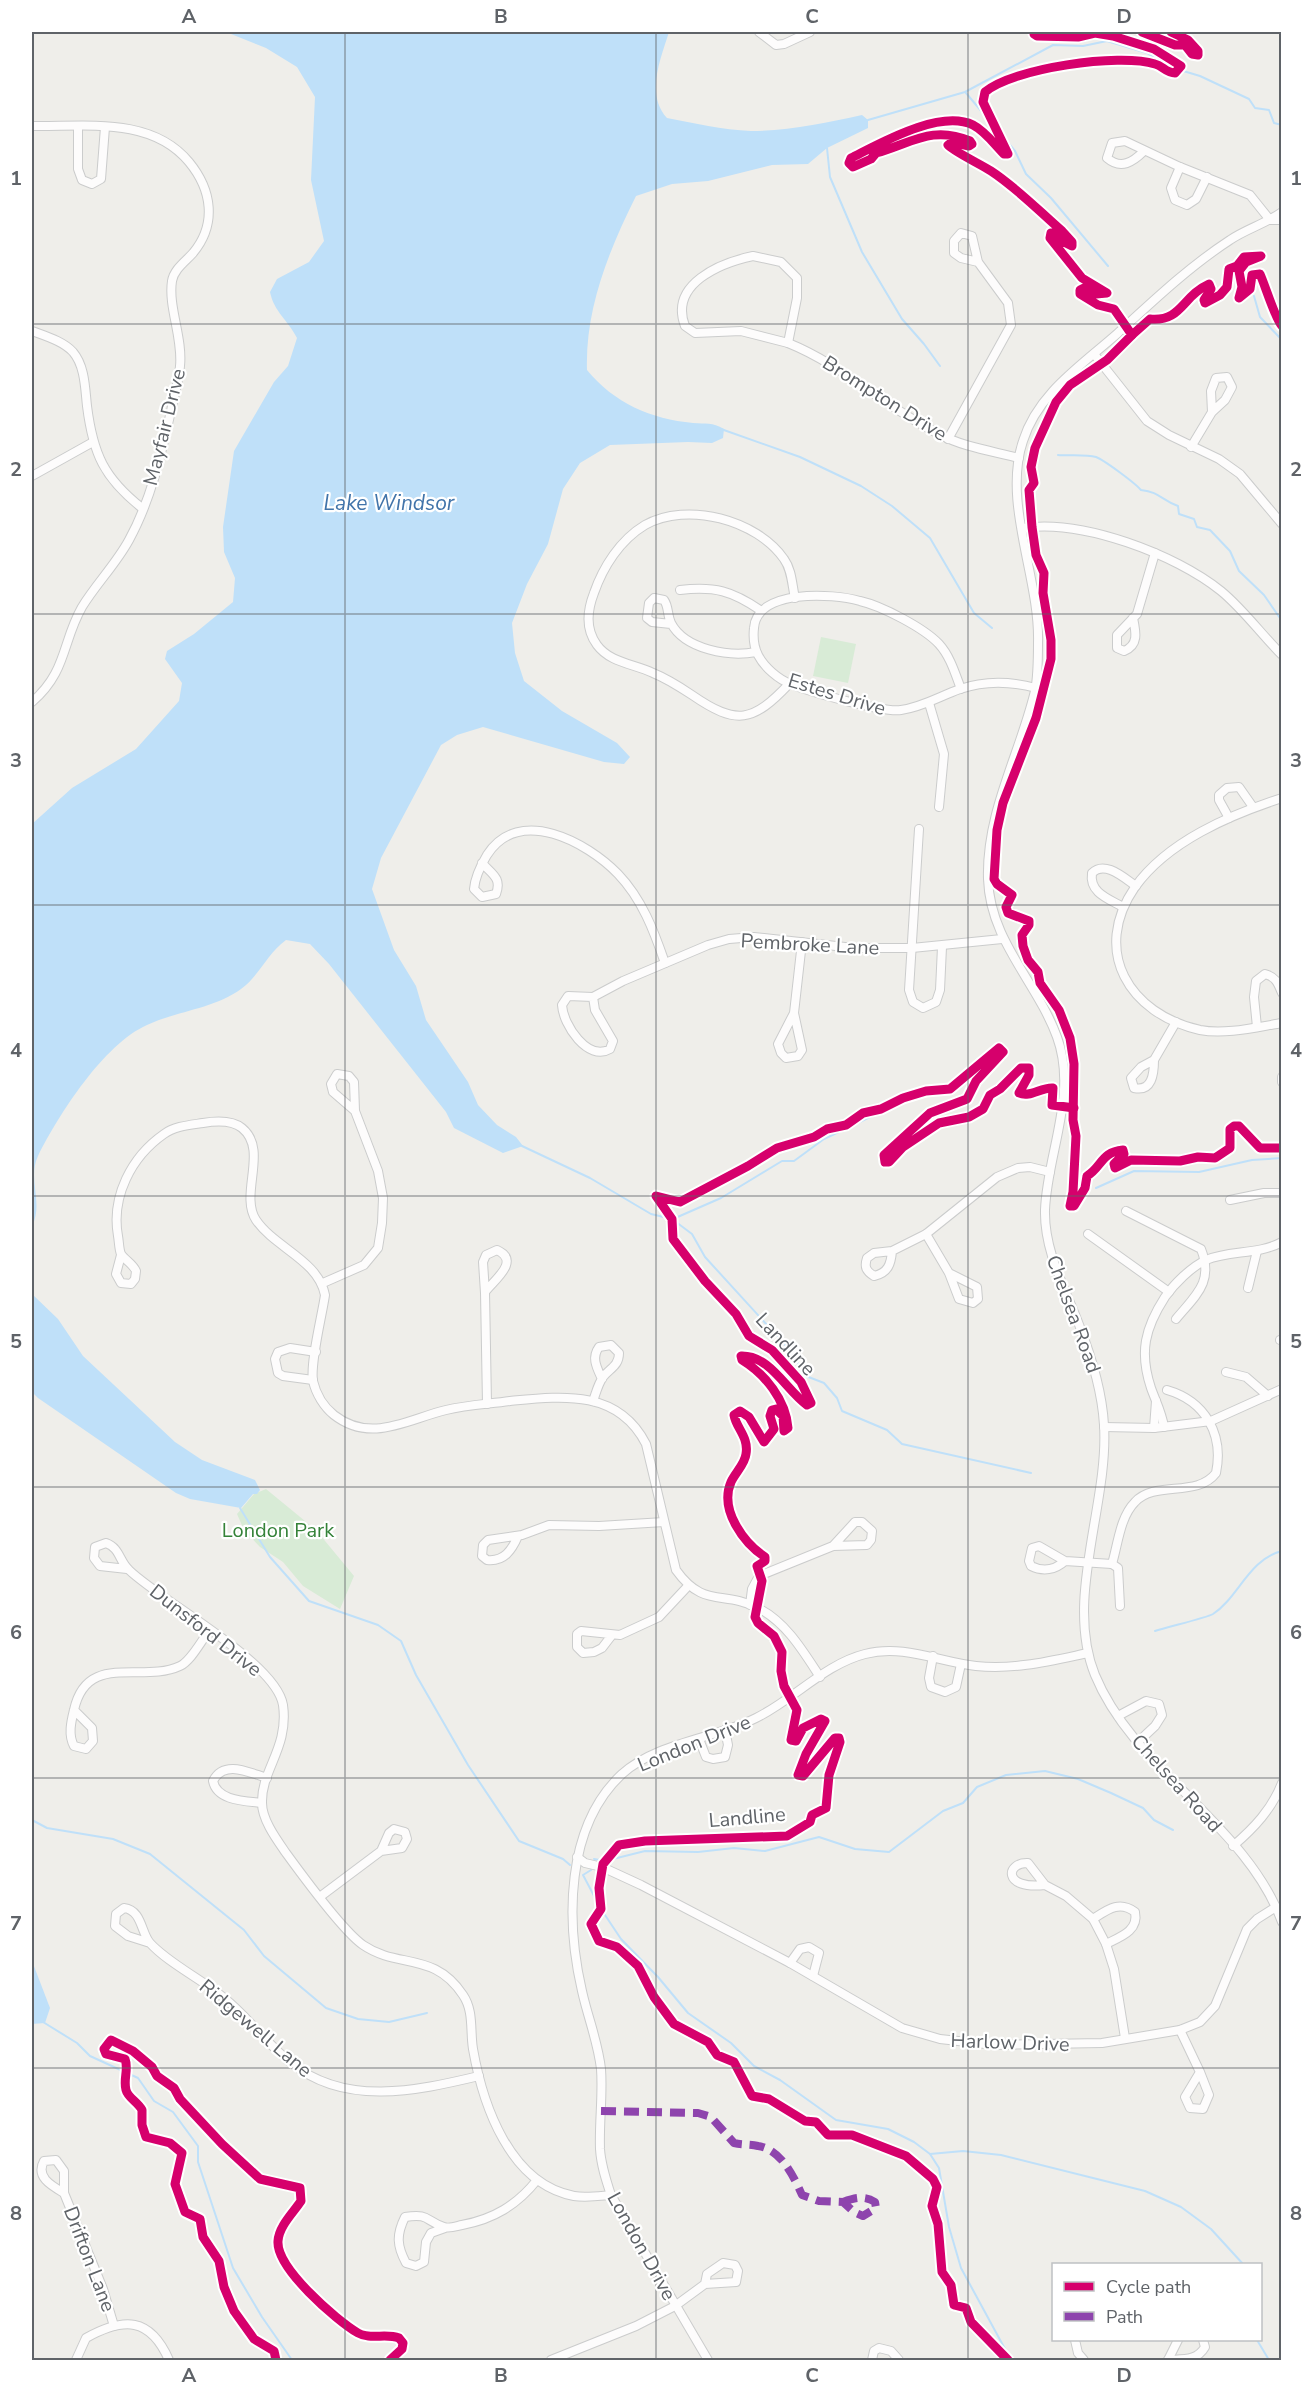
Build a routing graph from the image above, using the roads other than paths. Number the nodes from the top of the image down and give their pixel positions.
1 (759, 32) edge
2 (810, 32) edge
3 (32, 126) edge
4 (78, 126) junction
5 (105, 127) junction
6 (1144, 151) junction
7 (1179, 167) junction
8 (1207, 177) junction
9 (1281, 212) edge
10 (1270, 220) junction
11 (1281, 220) edge
12 (978, 262) dead end
13 (32, 332) edge
14 (788, 343) junction
15 (1094, 354) junction
16 (1212, 412) dead end
17 (948, 439) junction
18 (93, 442) junction
19 (1191, 447) junction
20 (1018, 458) junction
21 (32, 476) edge
22 (142, 508) junction
23 (1281, 524) edge
24 (1023, 528) junction
25 (1155, 553) junction
26 (680, 590) dead end
27 (795, 598) junction
28 (760, 610) junction
29 (1134, 618) dead end
30 (671, 624) dead end
31 (756, 652) junction
32 (1281, 655) edge
33 (789, 684) junction
34 (961, 688) junction
35 (1036, 688) junction
36 (32, 702) edge
37 (928, 703) junction
38 (1281, 798) edge
39 (939, 807) dead end
40 (1253, 807) junction
41 (1229, 818) junction
42 (919, 829) dead end
43 (482, 863) dead end
44 (1136, 886) junction
45 (1123, 907) junction
46 (1002, 939) junction
47 (802, 942) junction
48 (942, 947) junction
49 (912, 948) junction
50 (665, 963) junction
51 (1281, 993) edge
52 (593, 997) junction
53 (794, 1013) junction
54 (1176, 1023) junction
55 (1281, 1023) edge
56 (1257, 1027) junction
57 (1154, 1060) dead end
58 (1281, 1077) edge
59 (1281, 1082) edge
60 (355, 1111) junction
61 (1050, 1172) junction
62 (1281, 1193) edge
63 (1230, 1200) dead end
64 (1126, 1211) dead end
65 (926, 1234) junction
66 (1088, 1234) dead end
67 (1281, 1242) edge
68 (892, 1251) dead end
69 (1257, 1251) junction
70 (121, 1255) dead end
71 (1206, 1260) junction
72 (949, 1273) dead end
73 (322, 1283) junction
74 (1248, 1288) dead end
75 (1169, 1292) junction
76 (485, 1293) junction
77 (1176, 1319) dead end
78 (316, 1352) junction
79 (1226, 1372) dead end
80 (602, 1378) dead end
81 (313, 1380) junction
82 (1281, 1389) edge
83 (1167, 1390) dead end
84 (1268, 1396) junction
85 (593, 1401) junction
86 (1156, 1401) junction
87 (487, 1404) junction
88 (1211, 1420) junction
89 (1104, 1427) junction
90 (1164, 1427) junction
91 (1154, 1428) junction
92 (664, 1522) junction
93 (518, 1536) junction
94 (833, 1546) junction
95 (1065, 1561) dead end
96 (1090, 1563) junction
97 (1112, 1564) junction
98 (127, 1569) junction
99 (687, 1586) junction
100 (750, 1605) junction
101 (1120, 1606) dead end
102 (209, 1631) junction
103 (612, 1635) junction
104 (1088, 1653) junction
105 (933, 1656) junction
106 (961, 1664) junction
107 (820, 1677) junction
108 (74, 1710) junction
109 (1118, 1716) junction
110 (725, 1731) junction
111 (699, 1739) junction
112 (1139, 1741) junction
113 (267, 1778) junction
114 (1281, 1783) edge
115 (1279, 1798) edge
116 (262, 1803) junction
117 (1233, 1846) junction
118 (381, 1851) dead end
119 (577, 1857) junction
120 (1045, 1885) dead end
121 (321, 1896) junction
122 (1276, 1907) junction
123 (1093, 1919) junction
124 (1281, 1922) edge
125 (150, 1943) junction
126 (1106, 1944) junction
127 (790, 1963) junction
128 (813, 1976) junction
129 (1180, 2030) junction
130 (1125, 2038) junction
131 (1200, 2072) junction
132 (479, 2076) junction
133 (537, 2181) junction
134 (64, 2193) dead end
135 (611, 2195) junction
136 (445, 2228) junction
137 (705, 2284) dead end
138 (675, 2306) junction
139 (114, 2326) junction
140 (1075, 2341) edge
141 (1178, 2341) edge
142 (1203, 2341) edge
143 (1168, 2360) edge
144 (76, 2361) edge
145 (170, 2361) edge
146 (551, 2361) edge
147 (708, 2361) edge
148 (872, 2361) edge
149 (899, 2361) edge
150 (1084, 2361) edge

1 - 2 street
3 - 4 street, Mayfair Drive
4 - 5 street, Mayfair Drive
4 - 5 street
5 - 22 street, Mayfair Drive
6 - 6 street
6 - 7 street
7 - 8 street
7 - 8 street
8 - 10 street
9 - 10 street, Chelsea Road
10 - 11 street
10 - 15 street, Chelsea Road
12 - 17 street
13 - 18 street
14 - 14 street, Brompton Drive
14 - 17 street, Brompton Drive
15 - 19 street
15 - 20 street, Chelsea Road
16 - 19 street
17 - 20 street, Brompton Drive
18 - 21 street
18 - 22 street
19 - 23 street
20 - 24 street, Chelsea Road
22 - 36 street, Mayfair Drive
24 - 25 street
24 - 35 street, Chelsea Road
25 - 29 street
25 - 32 street
26 - 28 street
27 - 28 street
27 - 33 street
27 - 34 street
28 - 31 street
30 - 31 street
31 - 33 street, Estes Drive
33 - 37 street, Estes Drive
34 - 35 street, Estes Drive
34 - 37 street, Estes Drive
35 - 46 street, Chelsea Road
37 - 39 street
38 - 40 street
40 - 41 street
40 - 41 street
41 - 44 street
42 - 49 street
43 - 50 street
44 - 45 street
44 - 45 street
45 - 54 street
46 - 48 street, Pembroke Lane
46 - 61 street, Chelsea Road
47 - 49 street, Pembroke Lane
47 - 50 street, Pembroke Lane
47 - 53 street
48 - 49 street, Pembroke Lane
48 - 49 street
50 - 52 street, Pembroke Lane
51 - 56 street
52 - 52 street, Pembroke Lane
53 - 53 street
54 - 56 street
54 - 57 street
55 - 56 street
58 - 59 street
60 - 60 street
60 - 73 street
61 - 65 street
61 - 89 street, Chelsea Road
62 - 63 street
64 - 71 street
65 - 68 street
65 - 72 street
66 - 75 street
67 - 69 street
69 - 71 street
69 - 74 street
70 - 73 street
71 - 75 street
71 - 77 street
73 - 78 street
75 - 86 street
76 - 76 street
76 - 87 street
78 - 81 street
78 - 81 street
79 - 84 street
80 - 85 street
81 - 87 street
82 - 84 street
83 - 88 street
84 - 88 street
85 - 87 street
85 - 92 street
86 - 90 street
86 - 91 street
88 - 90 street
88 - 97 street
89 - 91 street
89 - 96 street, Chelsea Road
90 - 91 street
92 - 93 street
92 - 99 street
93 - 93 street
94 - 94 street
94 - 100 street
95 - 96 street
96 - 97 street
96 - 104 street, Chelsea Road
97 - 101 street
98 - 98 street, Dunsford Drive
98 - 102 street, Dunsford Drive
99 - 100 street
99 - 103 street
100 - 107 street
102 - 108 street
102 - 113 street, Dunsford Drive
103 - 103 street
104 - 106 street, London Drive
104 - 109 street, Chelsea Road
105 - 106 street, London Drive
105 - 106 street
105 - 107 street, London Drive
107 - 110 street, London Drive
108 - 108 street
109 - 112 street, Chelsea Road
109 - 112 street
110 - 111 street, London Drive
110 - 111 street
111 - 119 street, London Drive
112 - 117 street, Chelsea Road
113 - 116 street, Dunsford Drive
113 - 116 street
114 - 115 street
115 - 117 street
116 - 121 street
117 - 122 street, Chelsea Road
118 - 121 street
119 - 127 street, Harlow Drive
119 - 135 street, London Drive
120 - 123 street
121 - 132 street
122 - 124 street, Chelsea Road
122 - 129 street, Harlow Drive
123 - 126 street
123 - 126 street
125 - 125 street, Ridgewell Lane
125 - 132 street, Ridgewell Lane
126 - 130 street
127 - 128 street, Harlow Drive
127 - 128 street
128 - 130 street, Harlow Drive
129 - 130 street, Harlow Drive
129 - 131 street
131 - 131 street
132 - 133 street
133 - 135 street
133 - 136 street
134 - 139 street, Drifton Lane
135 - 138 street, London Drive
136 - 136 street
137 - 138 street
138 - 146 street
138 - 147 street, London Drive
139 - 144 street
139 - 145 street
140 - 150 street
141 - 143 street
142 - 143 street
148 - 149 street

